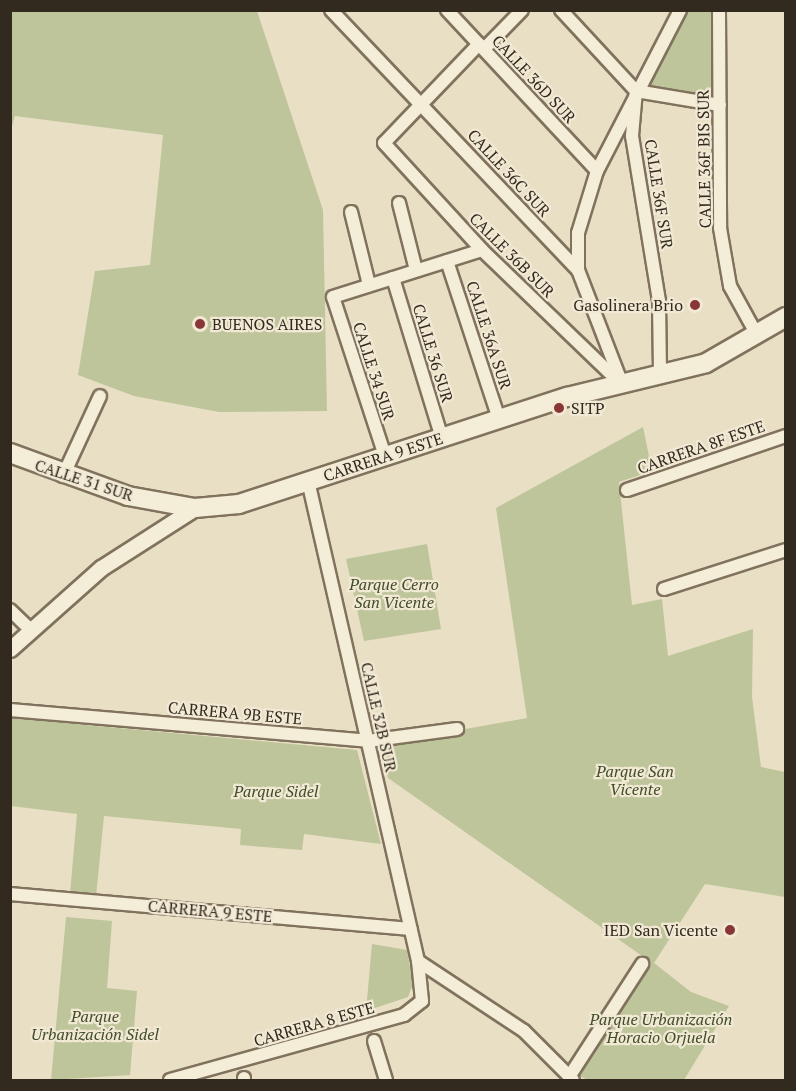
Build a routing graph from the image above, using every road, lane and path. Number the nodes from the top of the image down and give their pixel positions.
1 (331, 10) edge
2 (447, 10) edge
3 (522, 10) edge
4 (561, 10) edge
5 (680, 10) edge
6 (719, 10) edge
7 (481, 47) junction
8 (636, 91) junction
9 (421, 105) junction
10 (720, 105) junction
11 (597, 171) junction
12 (399, 202) dead end
13 (351, 212) dead end
14 (482, 250) junction
15 (447, 261) junction
16 (416, 270) junction
17 (578, 270) junction
18 (393, 278) junction
19 (369, 285) junction
20 (786, 317) edge
21 (757, 335) junction
22 (660, 375) junction
23 (622, 384) junction
24 (100, 396) dead end
25 (499, 419) junction
26 (786, 436) edge
27 (442, 438) junction
28 (10, 453) edge
29 (385, 456) junction
30 (63, 476) junction
31 (308, 481) junction
32 (627, 490) dead end
33 (195, 508) junction
34 (786, 550) edge
35 (664, 589) dead end
36 (10, 610) edge
37 (32, 630) junction
38 (10, 649) edge
39 (10, 710) edge
40 (457, 729) dead end
41 (368, 741) junction
42 (10, 894) edge
43 (410, 929) junction
44 (418, 961) junction
45 (642, 964) dead end
46 (374, 1041) dead end
47 (572, 1079) edge
48 (170, 1080) edge
49 (386, 1080) edge

1 - 9 street, CALLE 36C SUR
2 - 7 street, CALLE 36D SUR
3 - 7 street
4 - 8 street
5 - 8 street
6 - 10 street, CALLE 36F BIS SUR
7 - 9 street
7 - 11 street, CALLE 36D SUR
8 - 10 street
8 - 11 street
8 - 22 street, CALLE 36F SUR
9 - 14 street, CALLE 36B SUR
9 - 17 street, CALLE 36C SUR
10 - 21 street, CALLE 36F BIS SUR
11 - 17 street
12 - 16 street
13 - 19 street
14 - 15 street
14 - 23 street, CALLE 36B SUR
15 - 16 street
15 - 25 street, CALLE 36A SUR
16 - 18 street
17 - 23 street, CALLE 36C SUR
18 - 19 street
18 - 27 street, CALLE 36 SUR
19 - 29 street, CALLE 34 SUR
20 - 21 main road, CARRERA 9 ESTE
21 - 22 main road, CARRERA 9 ESTE
22 - 23 main road, CARRERA 9 ESTE
23 - 25 main road, CARRERA 9 ESTE
24 - 30 street
25 - 27 main road, CARRERA 9 ESTE
26 - 32 street, CARRERA 8F ESTE
27 - 29 main road, CARRERA 9 ESTE
28 - 30 main road, CALLE 31 SUR
29 - 31 main road, CARRERA 9 ESTE
30 - 33 main road, CALLE 31 SUR
31 - 33 main road, CARRERA 9 ESTE
31 - 41 street, CALLE 32B SUR
33 - 37 street, CARRERA 9 ESTE
34 - 35 street
36 - 37 street
37 - 38 street, CARRERA 9 ESTE
39 - 41 street, CARRERA 9B ESTE
40 - 41 street, CARRERA 9B ESTE
41 - 43 street, CALLE 32B SUR
42 - 43 street, CARRERA 9 ESTE
43 - 44 street, CALLE 32B SUR
44 - 47 street
44 - 48 street, CARRERA 8 ESTE
45 - 47 street
46 - 49 street

